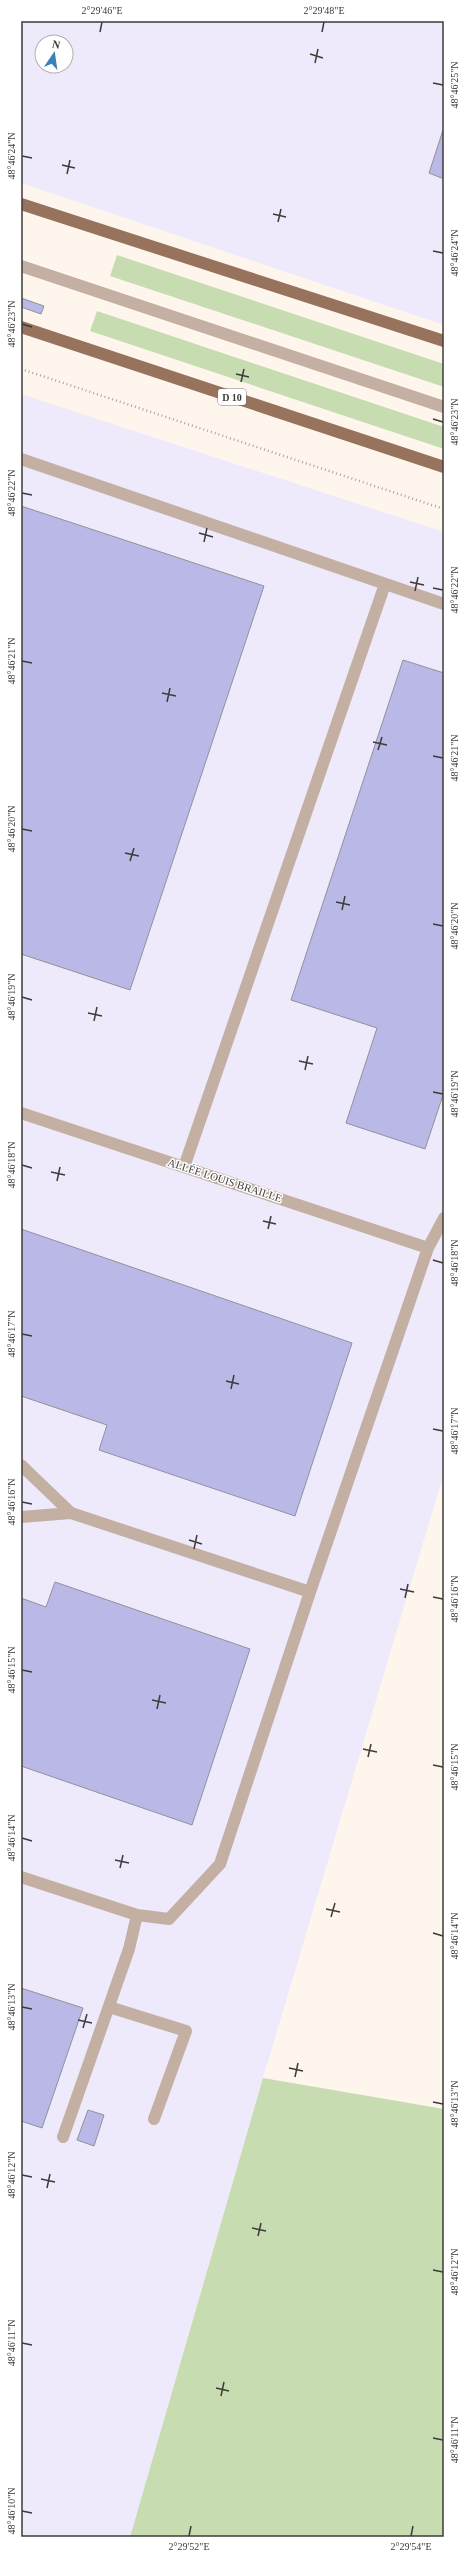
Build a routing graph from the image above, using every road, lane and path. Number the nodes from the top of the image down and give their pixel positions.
1 (21, 204) edge
2 (21, 266) edge
3 (21, 327) edge
4 (444, 341) edge
5 (21, 369) edge
6 (444, 407) edge
7 (21, 459) edge
8 (444, 467) edge
9 (444, 509) edge
10 (385, 584) junction
11 (444, 604) edge
12 (21, 1113) edge
13 (184, 1167) junction
14 (444, 1218) edge
15 (428, 1248) junction
16 (21, 1465) edge
17 (71, 1513) junction
18 (21, 1517) edge
19 (310, 1592) junction
20 (21, 1877) edge
21 (137, 1915) junction
22 (110, 2007) junction
23 (154, 2119) dead end
24 (63, 2137) dead end

1 - 4 main road
2 - 6 street
3 - 8 main road, D 10
5 - 9 path
7 - 10 street
10 - 11 street
10 - 13 street
12 - 13 street, ALLÉE LOUIS BRAILLE
13 - 15 street, ALLÉE LOUIS BRAILLE
14 - 15 street
15 - 19 street
16 - 17 street
17 - 18 street
17 - 19 street
19 - 21 street
20 - 21 street
21 - 22 street
22 - 23 street
22 - 24 street

